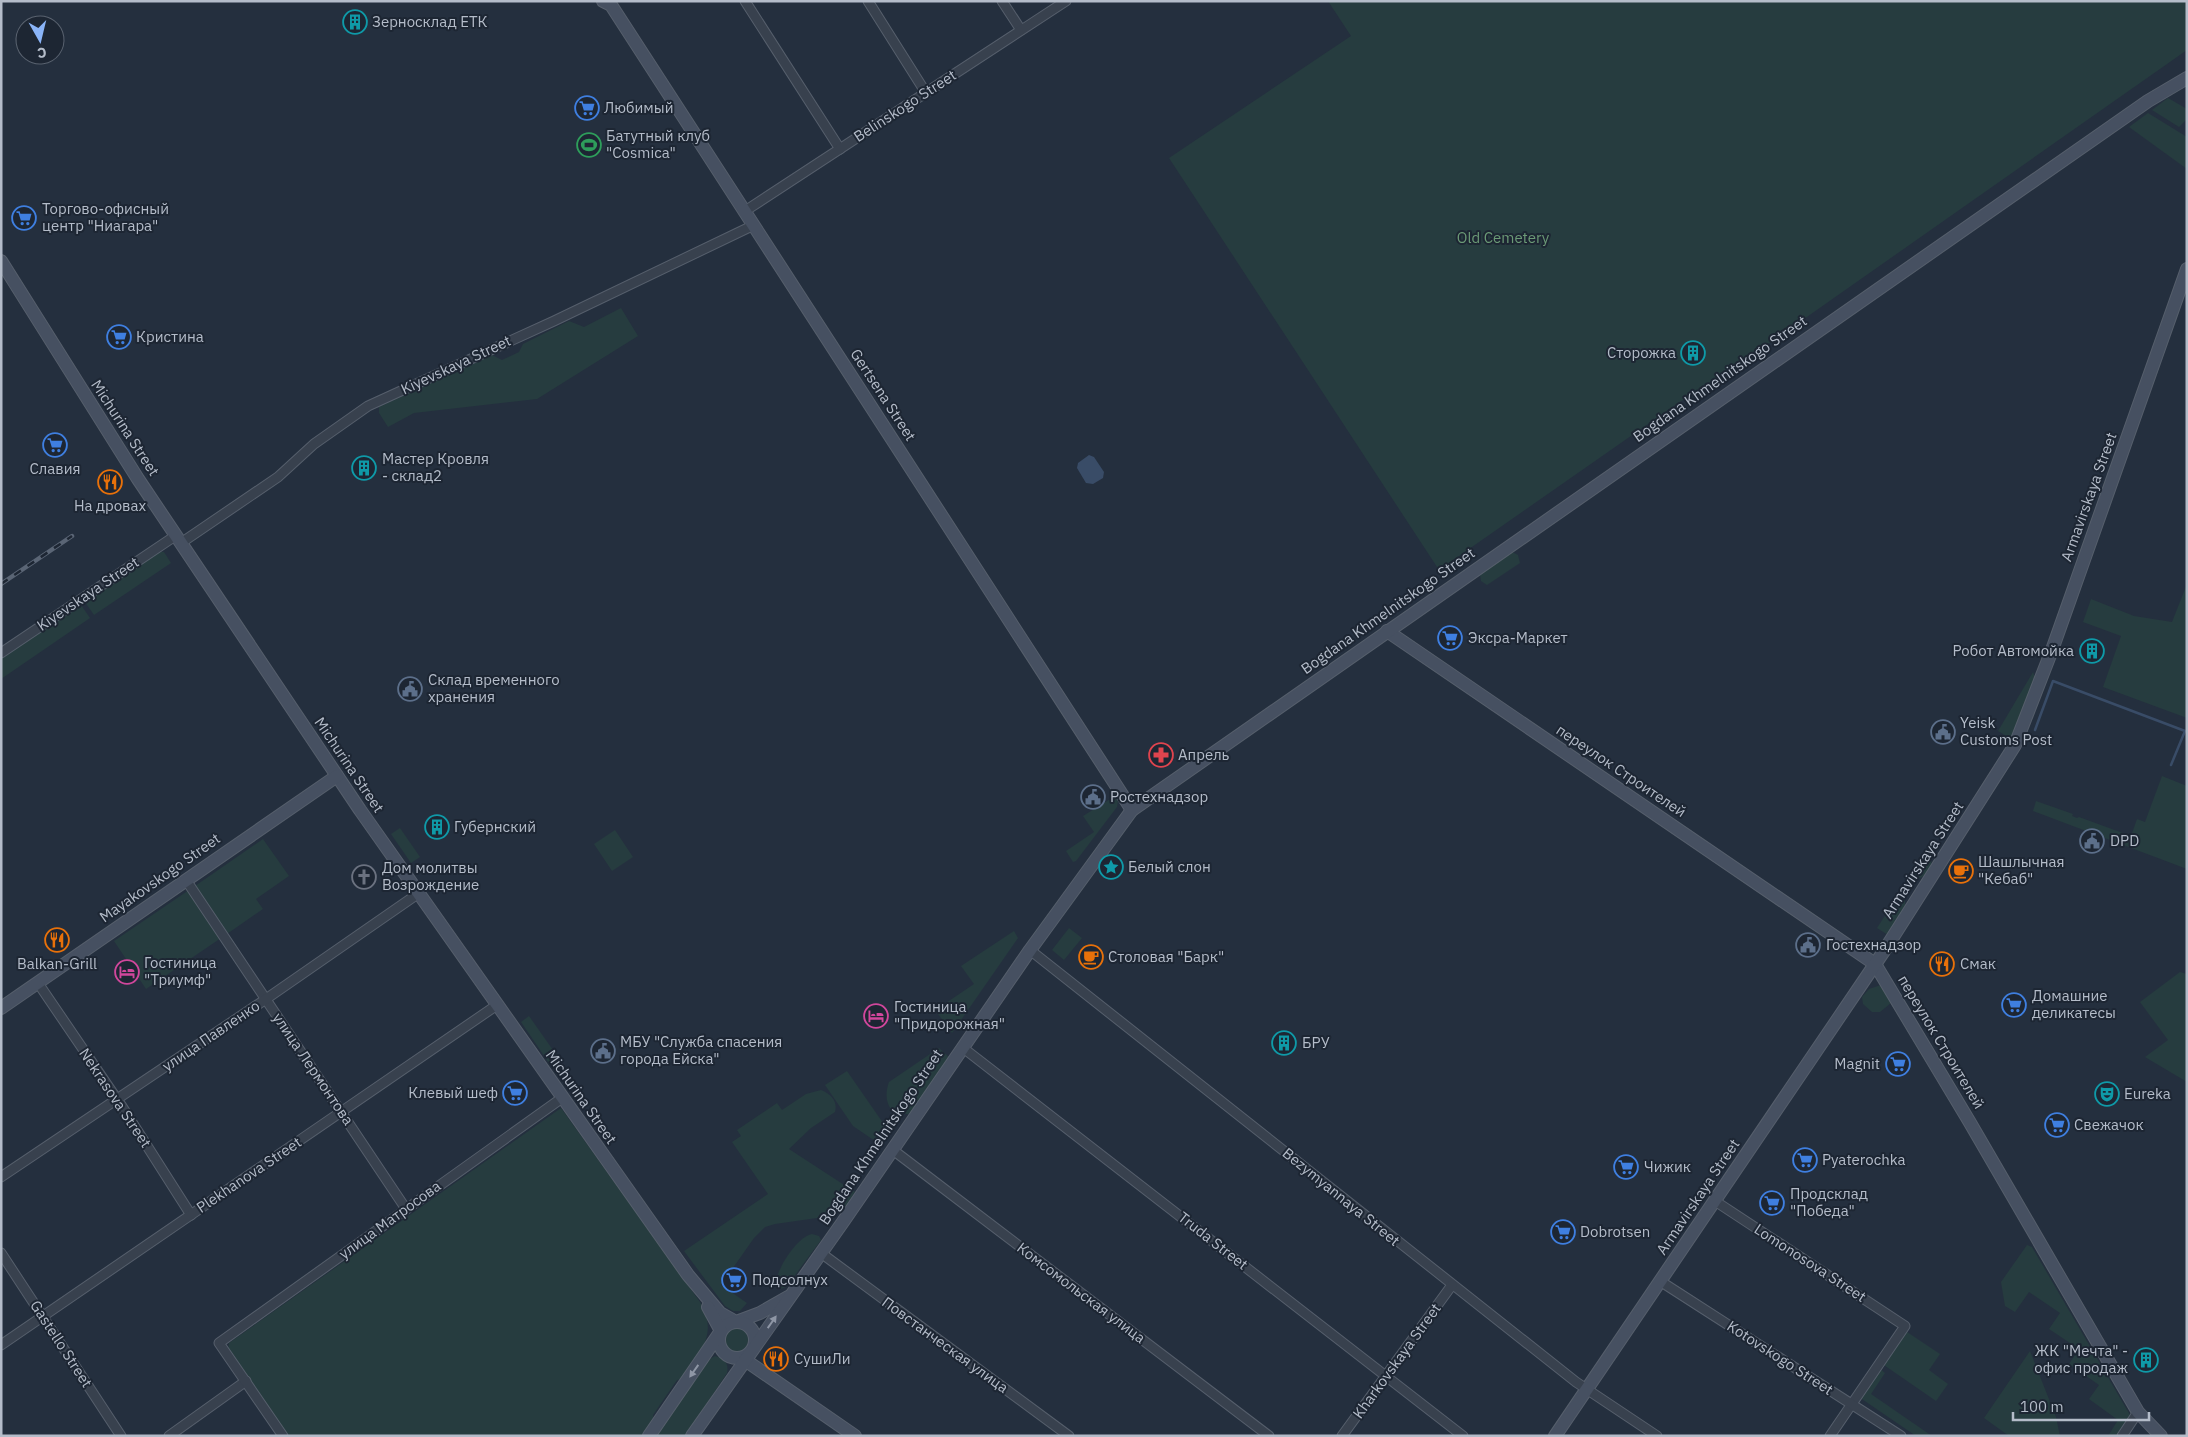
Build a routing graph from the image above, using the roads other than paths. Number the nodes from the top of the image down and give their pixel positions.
1 (745, 1) edge
2 (868, 1) edge
3 (1002, 1) edge
4 (1066, 1) edge
5 (608, 3) edge
6 (1021, 30) junction
7 (2187, 67) edge
8 (2187, 78) edge
9 (926, 93) junction
10 (2148, 101) junction
11 (840, 149) junction
12 (744, 212) junction
13 (754, 226) junction
14 (1, 261) edge
15 (2187, 269) edge
16 (178, 539) junction
17 (1387, 631) junction
18 (1, 653) edge
19 (337, 776) junction
20 (1132, 810) junction
21 (186, 880) junction
22 (419, 893) junction
23 (1030, 950) junction
24 (1875, 964) junction
25 (38, 983) junction
26 (266, 999) junction
27 (497, 1005) junction
28 (1, 1008) edge
29 (962, 1047) junction
30 (562, 1098) junction
31 (117, 1099) junction
32 (341, 1112) junction
33 (893, 1150) junction
34 (1, 1177) edge
35 (1715, 1201) junction
36 (406, 1209) junction
37 (191, 1215) junction
38 (1, 1253) edge
39 (821, 1253) junction
40 (688, 1275) junction
41 (1660, 1281) junction
42 (1452, 1286) junction
43 (792, 1294) junction
44 (43, 1316) junction
45 (736, 1322) junction
46 (721, 1331) junction
47 (1, 1345) edge
48 (749, 1355) junction
49 (1386, 1376) junction
50 (246, 1381) junction
51 (1587, 1390) junction
52 (1851, 1404) junction
53 (2138, 1412) junction
54 (121, 1436) edge
55 (169, 1436) edge
56 (283, 1436) edge
57 (649, 1436) edge
58 (692, 1436) edge
59 (855, 1436) edge
60 (1069, 1436) edge
61 (1269, 1436) edge
62 (1342, 1436) edge
63 (1463, 1436) edge
64 (1555, 1436) edge
65 (1658, 1436) edge
66 (1830, 1436) edge
67 (1901, 1436) edge
68 (2122, 1436) edge
69 (2162, 1436) edge

1 - 11 street
2 - 9 street
3 - 6 street
4 - 6 street, Belinskogo Street
5 - 12 street, Gertsena Street
6 - 9 street, Belinskogo Street
7 - 10 street, Bogdana Khmelnitskogo Street
8 - 10 street, Bogdana Khmelnitskogo Street
9 - 11 street, Belinskogo Street
10 - 17 street, Bogdana Khmelnitskogo Street
11 - 12 street, Belinskogo Street
12 - 13 street, Gertsena Street
13 - 16 street, Kiyevskaya Street
13 - 20 street, Gertsena Street
14 - 16 street, Michurina Street
15 - 24 street, Armavirskaya Street
16 - 18 street, Kiyevskaya Street
16 - 19 street, Michurina Street
17 - 20 street, Bogdana Khmelnitskogo Street
17 - 24 street, переулок Строителей
19 - 21 street, Mayakovskogo Street
19 - 22 street, Michurina Street
20 - 23 street, Bogdana Khmelnitskogo Street
21 - 25 street, Mayakovskogo Street
21 - 26 street, улица Лермонтова
22 - 26 street, улица Павленко
22 - 27 street, Michurina Street
23 - 29 street, Bogdana Khmelnitskogo Street
23 - 42 street, Bezymyannaya Street
24 - 35 street, Armavirskaya Street
24 - 53 street, переулок Строителей
25 - 28 street, Mayakovskogo Street
25 - 31 street, Nekrasova Street
26 - 31 street, улица Павленко
26 - 32 street, улица Лермонтова
27 - 30 street, Michurina Street
27 - 32 street, Plekhanova Street
29 - 33 street, Bogdana Khmelnitskogo Street
29 - 49 street, Truda Street
30 - 36 street, улица Матросова
30 - 40 street, Michurina Street
31 - 34 street, улица Павленко
31 - 37 street, Nekrasova Street
32 - 36 street, улица Лермонтова
32 - 37 street, Plekhanova Street
33 - 39 street, Bogdana Khmelnitskogo Street
33 - 61 street, Комсомольская улица
35 - 41 street, Armavirskaya Street
35 - 52 street, Lomonosova Street
36 - 50 street, улица Матросова
37 - 44 street, Plekhanova Street
38 - 44 street, Gastello Street
39 - 43 street, Bogdana Khmelnitskogo Street
39 - 60 street, Повстанческая улица
40 - 45 street, Michurina Street
40 - 46 street, Michurina Street
41 - 51 street, Armavirskaya Street
41 - 52 street, Kotovskogo Street
42 - 49 street, Kharkovskaya Street
42 - 51 street, Bezymyannaya Street
43 - 45 street, Bogdana Khmelnitskogo Street
48 -> 43 street, Bogdana Khmelnitskogo Street
44 - 47 street, Plekhanova Street
44 - 54 street, Gastello Street
45 - 46 street
45 - 48 street
46 - 48 street
46 -> 57 street
48 - 58 street, Bogdana Khmelnitskogo Street
48 - 59 street
49 - 62 street, Kharkovskaya Street
49 - 63 street, Truda Street
50 - 55 street
50 - 56 street
51 - 64 street, Armavirskaya Street
51 - 65 street, Bezymyannaya Street
52 - 66 street
52 - 67 street, Kotovskogo Street
53 - 68 street
53 - 69 street, переулок Строителей

